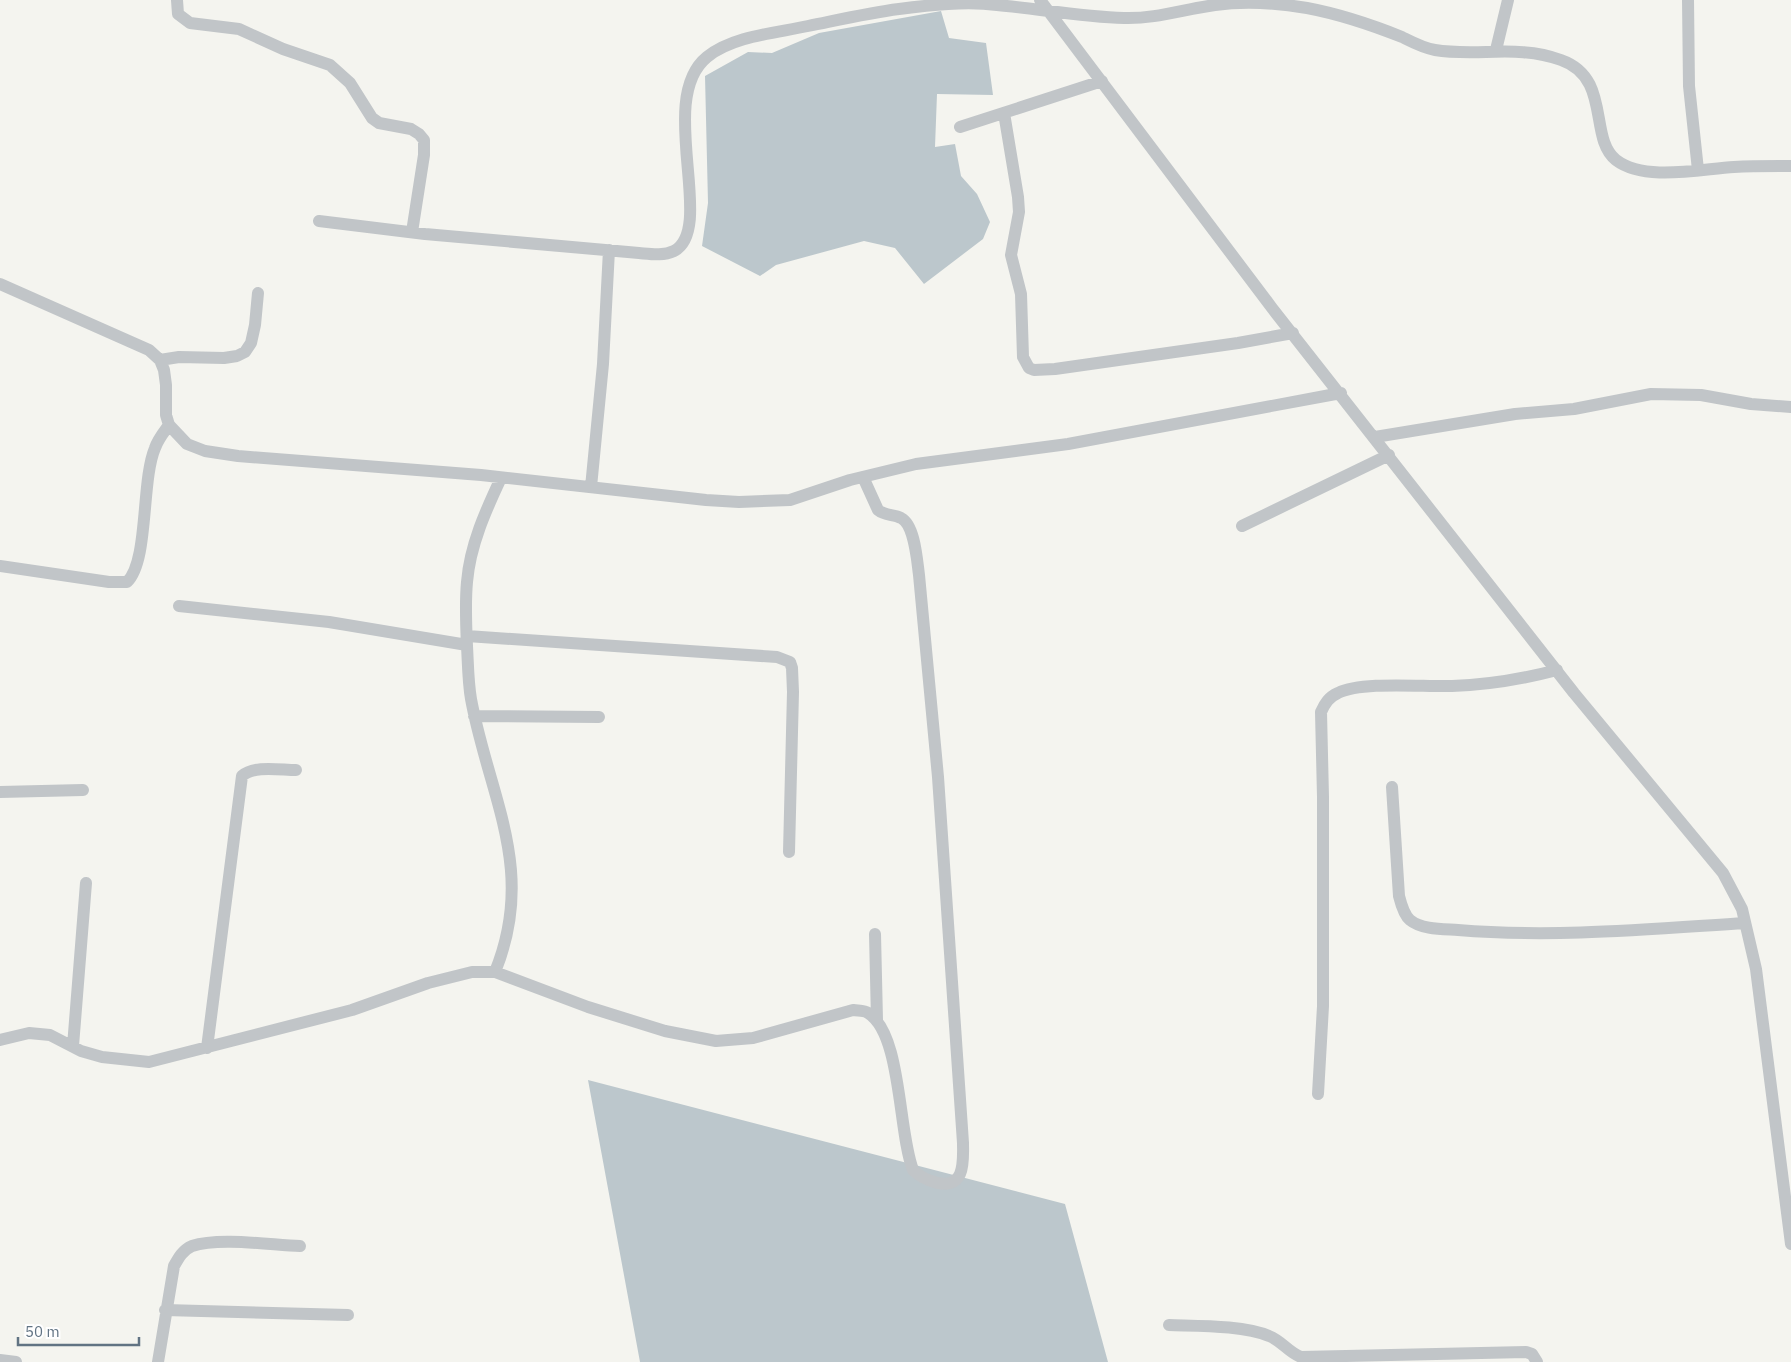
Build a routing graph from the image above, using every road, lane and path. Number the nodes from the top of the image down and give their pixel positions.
1 (177, 0) edge
2 (1040, 0) edge
3 (1508, 0) edge
4 (1688, 0) edge
5 (1050, 13) junction
6 (1496, 50) junction
7 (1102, 81) junction
8 (1004, 113) junction
9 (960, 127) dead end
10 (1791, 166) edge
11 (1698, 170) junction
12 (319, 221) dead end
13 (412, 232) junction
14 (609, 250) junction
15 (0, 284) edge
16 (258, 293) dead end
17 (1292, 333) junction
18 (160, 360) junction
19 (1341, 392) junction
20 (1791, 407) edge
21 (169, 425) junction
22 (1376, 438) junction
23 (1389, 456) junction
24 (863, 477) junction
25 (501, 478) junction
26 (591, 486) junction
27 (1242, 526) dead end
28 (0, 566) edge
29 (179, 606) dead end
30 (467, 640) junction
31 (1557, 670) junction
32 (474, 716) junction
33 (599, 717) dead end
34 (296, 770) dead end
35 (1392, 787) dead end
36 (83, 790) dead end
37 (0, 792) edge
38 (790, 852) dead end
39 (86, 883) dead end
40 (1745, 923) junction
41 (875, 934) dead end
42 (500, 974) junction
43 (876, 1020) junction
44 (0, 1040) edge
45 (73, 1046) junction
46 (207, 1048) junction
47 (1318, 1094) dead end
48 (1791, 1244) edge
49 (300, 1246) dead end
50 (166, 1310) junction
51 (348, 1315) dead end
52 (1169, 1325) dead end
53 (0, 1360) edge
54 (16, 1362) edge
55 (158, 1362) edge
56 (1537, 1362) edge

1 - 13 street
2 - 5 street
3 - 6 street
4 - 11 street
5 - 6 street
5 - 7 street
5 - 14 street
6 - 11 street
7 - 8 street
7 - 17 street
8 - 9 street
8 - 17 street
10 - 11 street
12 - 13 street
13 - 14 street
14 - 26 street
15 - 18 street
16 - 18 street
17 - 19 street
18 - 21 street
19 - 22 street
19 - 24 street
20 - 22 street
21 - 25 street
21 - 28 street
22 - 23 street
23 - 27 street
23 - 31 street
24 - 26 street
24 - 43 street
25 - 26 street
25 - 30 street
29 - 30 street
30 - 32 street
30 - 38 street
31 - 40 street
31 - 47 street
32 - 33 street
32 - 42 street
34 - 46 street
35 - 40 street
36 - 37 street
39 - 45 street
40 - 48 street
41 - 43 street
42 - 43 street
42 - 46 street
44 - 45 street
45 - 46 street
49 - 50 street
50 - 51 street
50 - 55 street
52 - 56 street
53 - 54 street

